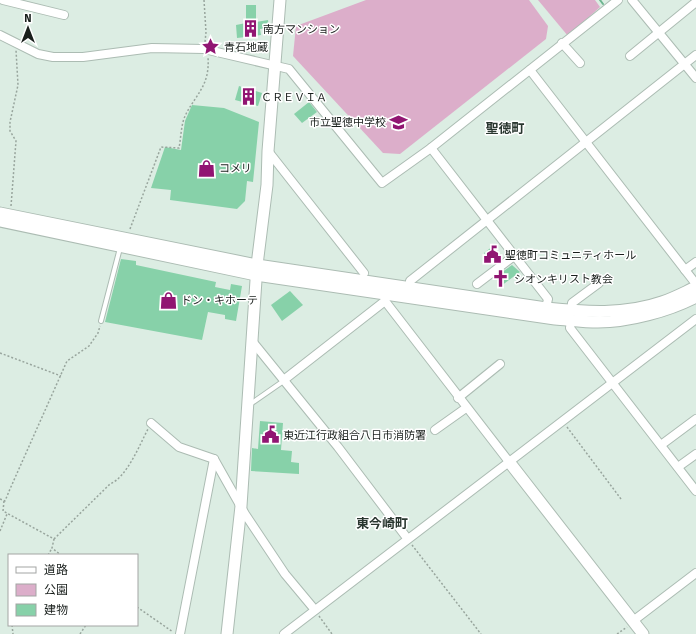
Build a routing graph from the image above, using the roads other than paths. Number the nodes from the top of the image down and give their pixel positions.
1 (3, 0) edge
2 (280, 0) edge
3 (618, 0) edge
4 (632, 0) edge
5 (696, 2) edge
6 (64, 15) dead end
7 (658, 32) junction
8 (0, 35) edge
9 (562, 43) junction
10 (696, 55) edge
11 (630, 56) dead end
12 (580, 63) dead end
13 (685, 64) junction
14 (275, 66) junction
15 (530, 70) junction
16 (696, 78) edge
17 (585, 141) junction
18 (431, 148) junction
19 (268, 151) junction
20 (6, 212) edge
21 (0, 221) edge
22 (487, 221) junction
23 (121, 243) junction
24 (514, 256) junction
25 (696, 262) edge
26 (257, 270) junction
27 (685, 270) junction
28 (364, 273) dead end
29 (599, 283) dead end
30 (477, 284) dead end
31 (696, 284) edge
32 (696, 287) edge
33 (409, 288) junction
34 (386, 293) junction
35 (696, 297) edge
36 (546, 308) junction
37 (571, 316) junction
38 (696, 319) edge
39 (101, 322) road end
40 (252, 341) junction
41 (500, 364) dead end
42 (285, 379) junction
43 (613, 382) junction
44 (458, 398) junction
45 (247, 406) junction
46 (466, 408) junction
47 (696, 419) edge
48 (151, 423) road end
49 (435, 430) dead end
50 (661, 445) junction
51 (696, 454) edge
52 (214, 459) junction
53 (510, 463) junction
54 (678, 468) junction
55 (696, 491) edge
56 (240, 506) junction
57 (407, 538) junction
58 (696, 573) edge
59 (315, 610) junction
60 (633, 621) junction
61 (180, 634) edge
62 (227, 634) edge
63 (284, 634) edge
64 (643, 634) edge

1 - 6 street
2 - 14 street
3 - 9 street
4 - 7 street
5 - 7 street
7 - 11 street
7 - 13 street
8 - 14 street
9 - 12 street
9 - 15 street
10 - 13 street
13 - 16 street
13 - 17 street
14 - 18 street
14 - 19 street
15 - 17 street
15 - 18 street
17 - 22 street
17 - 27 street
18 - 22 street
19 - 26 street
19 - 28 street
20 - 23 street
21 - 23 street
22 - 24 street
22 - 33 street
23 - 26 street
23 - 39 lane
24 - 30 street
24 - 36 street
25 - 27 street
26 - 34 street
26 - 40 street
27 - 31 street
29 - 37 street
32 - 37 street
33 - 34 street
33 - 36 street
34 - 37 street
34 - 42 street
34 - 44 street
35 - 37 street
36 - 37 street
37 - 43 street
38 - 43 street
40 - 42 street
40 - 45 street
41 - 44 street
42 - 45 lane
42 - 57 street
43 - 50 street
43 - 53 street
44 - 46 street
45 - 56 street
46 - 49 street
46 - 53 street
47 - 50 street
48 - 52 street
50 - 54 street
51 - 54 street
52 - 56 street
52 - 61 street
53 - 57 street
53 - 60 street
54 - 55 street
56 - 59 street
56 - 62 street
57 - 59 street
58 - 60 street
59 - 63 street
60 - 64 street

